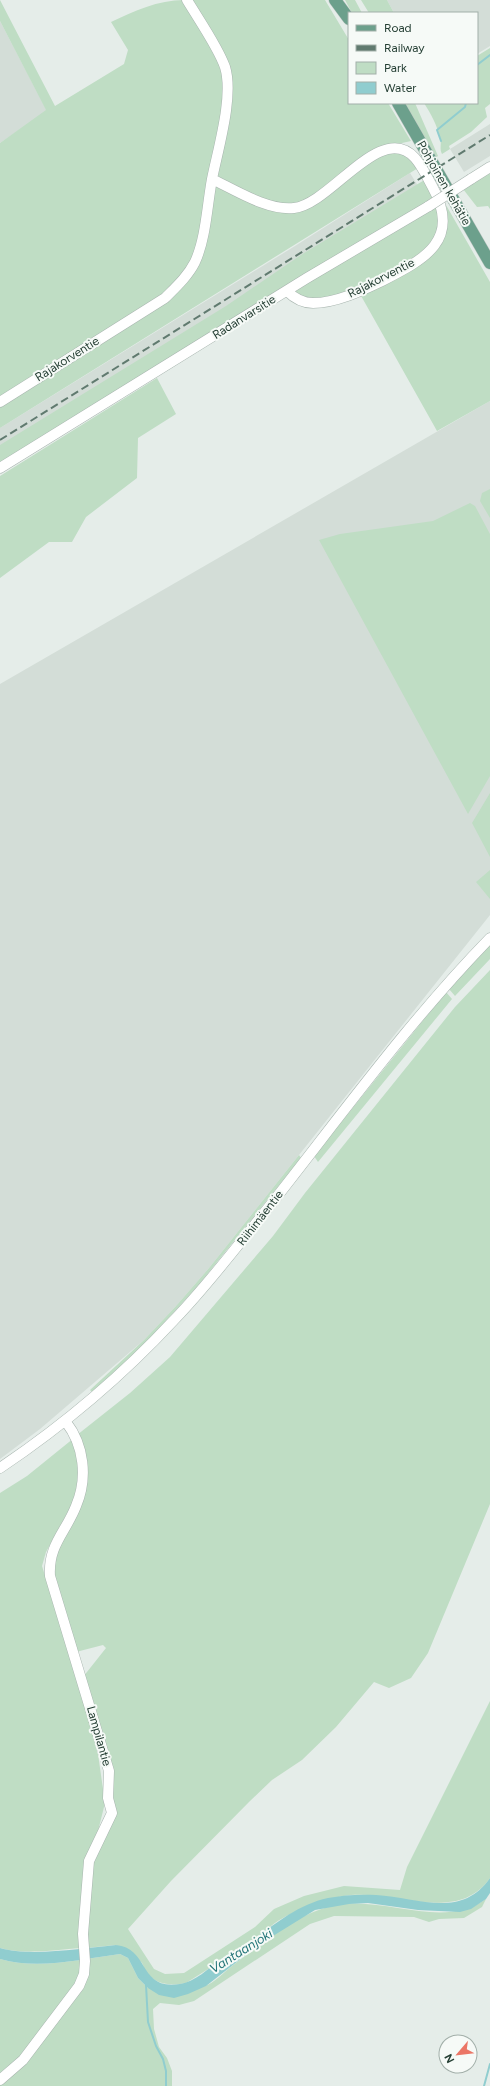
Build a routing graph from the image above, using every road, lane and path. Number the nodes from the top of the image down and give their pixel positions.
1 (188, 0) edge
2 (335, 0) edge
3 (341, 0) edge
4 (347, 16) edge
5 (399, 104) edge
6 (490, 167) edge
7 (212, 179) junction
8 (490, 263) edge
9 (286, 291) junction
10 (0, 402) edge
11 (0, 468) edge
12 (490, 938) edge
13 (66, 1422) junction
14 (0, 1468) edge
15 (0, 2080) edge

1 - 7 street, Rajakorventie
2 - 4 main road
3 - 4 main road
5 - 8 main road, Pohjoinen kehätie
6 - 9 street, Radanvarsitie, bridge
7 - 9 street, Rajakorventie
7 - 10 street, Rajakorventie
9 - 11 street, Radanvarsitie
12 - 13 street, Riihimäentie
13 - 14 street, Riihimäentie
13 - 15 street, Lampilantie

